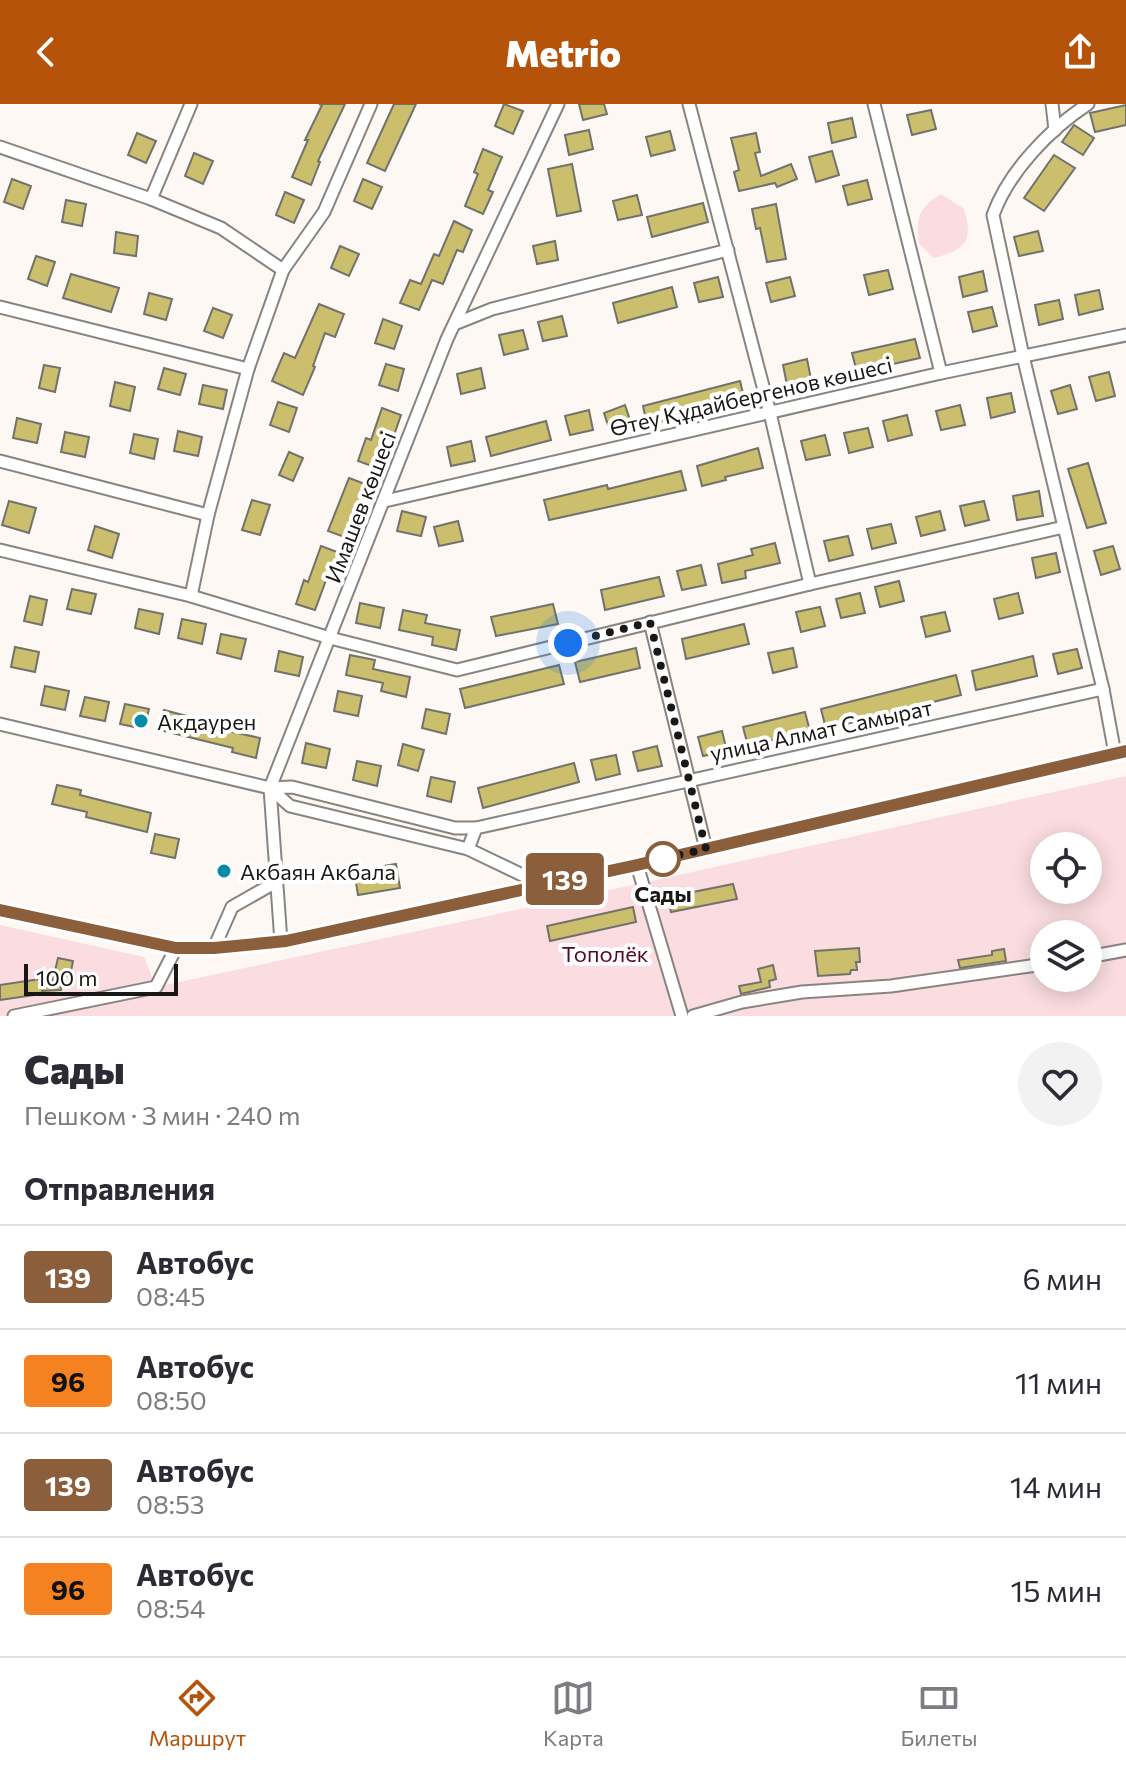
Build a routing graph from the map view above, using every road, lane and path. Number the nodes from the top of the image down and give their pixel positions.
1 (191, 104) edge
2 (371, 104) edge
3 (558, 104) edge
4 (689, 104) edge
5 (874, 104) edge
6 (1052, 104) edge
7 (1088, 104) edge
8 (1055, 130) junction
9 (0, 147) edge
10 (151, 199) junction
11 (728, 250) junction
12 (283, 270) junction
13 (0, 307) edge
14 (457, 323) junction
15 (1126, 335) edge
16 (1023, 356) junction
17 (248, 369) junction
18 (941, 373) junction
19 (770, 413) junction
20 (0, 461) edge
21 (385, 501) junction
22 (208, 515) junction
23 (1064, 527) junction
24 (0, 550) edge
25 (810, 584) junction
26 (191, 596) junction
27 (650, 622) junction
28 (330, 638) junction
29 (1103, 689) junction
30 (0, 724) edge
31 (1120, 753) edge
32 (689, 780) junction
33 (270, 788) junction
34 (476, 828) junction
35 (468, 849) junction
36 (706, 849) junction
37 (637, 865) junction
38 (276, 882) junction
39 (541, 884) junction
40 (0, 910) edge
41 (281, 942) junction
42 (176, 948) junction
43 (214, 948) junction
44 (1126, 950) edge
45 (1102, 954) edge
46 (1030, 966) edge
47 (14, 1016) edge
48 (682, 1016) edge
49 (693, 1016) edge

1 - 10 street
2 - 12 street
3 - 14 street, Имашев көшесі
4 - 11 street
5 - 18 street
6 - 8 street
7 - 8 street
8 - 16 street
9 - 10 street
10 - 12 street
11 - 14 street
11 - 19 street
12 - 17 street
13 - 17 street
14 - 21 street, Имашев көшесі
15 - 16 street, Өтеу Құдайбергенов көшесі
16 - 18 street, Өтеу Құдайбергенов көшесі
16 - 23 street
17 - 22 street
18 - 19 street, Өтеу Құдайбергенов көшесі
19 - 21 street, Өтеу Құдайбергенов көшесі
19 - 25 street
20 - 22 street
21 - 28 street, Имашев көшесі
22 - 26 street
23 - 25 street
23 - 29 street
24 - 26 street
25 - 27 street
26 - 28 street
27 - 28 street
27 - 32 street
28 - 33 street, Имашев көшесі
29 - 31 street
29 - 32 street, улица Алмат Самырат
30 - 33 street
31 - 36 street
32 - 34 street, улица Алмат Самырат
32 - 36 street
33 - 34 street, улица Алмат Самырат
33 - 35 street
33 - 38 street, Имашев көшесі
34 - 35 street
35 - 39 street
36 - 37 street
37 - 39 street
37 - 48 street
38 - 41 street, Имашев көшесі
38 - 43 street
39 - 41 street
40 - 42 street
41 - 43 street
42 - 43 street
42 - 47 street
44 - 45 street
46 - 49 street

